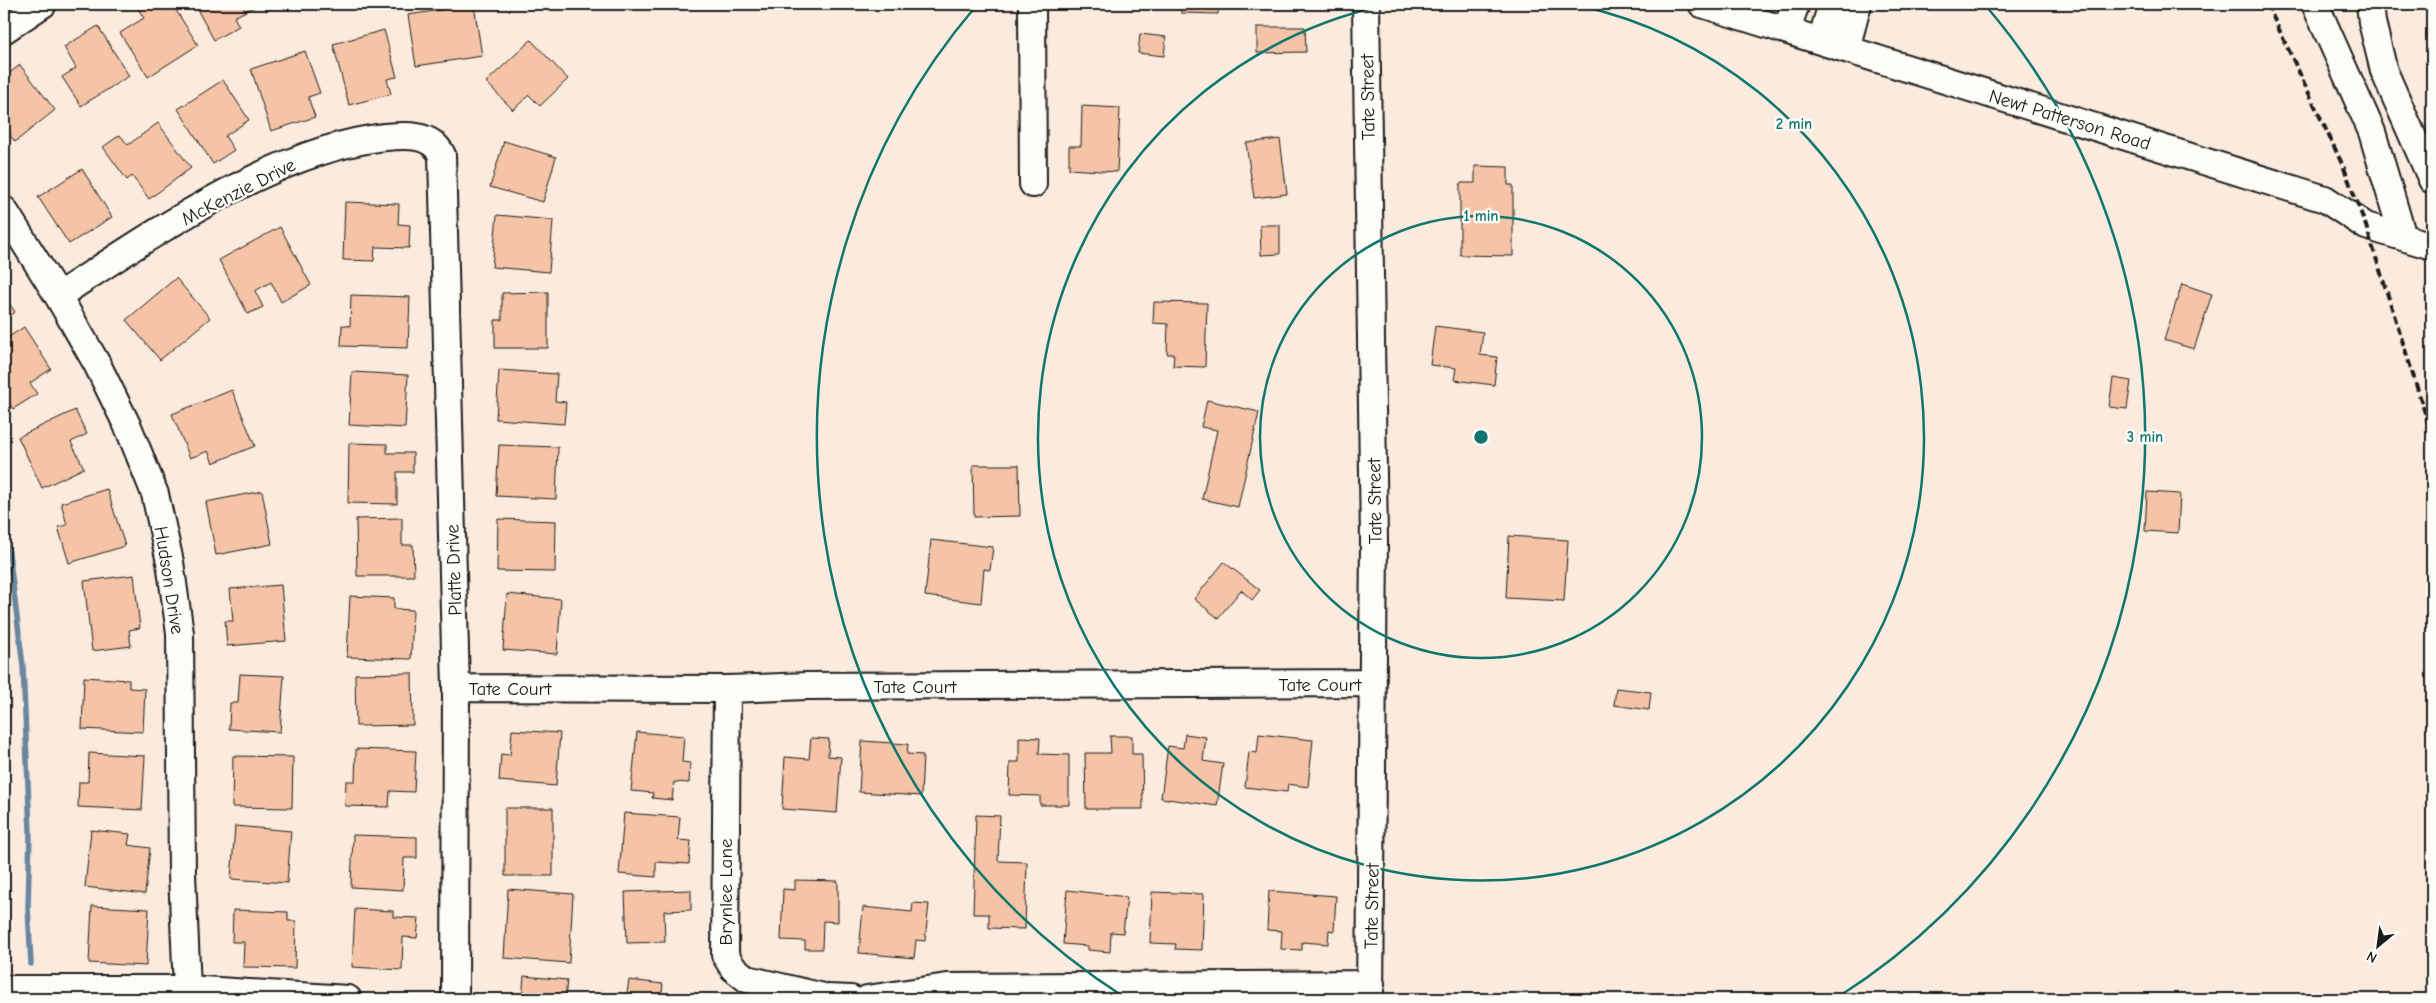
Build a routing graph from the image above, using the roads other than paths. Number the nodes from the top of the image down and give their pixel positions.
1 (43, 4) edge
2 (1032, 4) edge
3 (1366, 4) edge
4 (1702, 4) edge
5 (1796, 4) edge
6 (1832, 4) edge
7 (1858, 4) edge
8 (2316, 4) edge
9 (2370, 4) edge
10 (1747, 11) edge
11 (4, 30) edge
12 (1786, 30) junction
13 (1834, 45) junction
14 (434, 143) joint
15 (2432, 180) edge
16 (1033, 184) dead end
17 (4, 210) edge
18 (2402, 237) junction
19 (2432, 246) edge
20 (58, 296) junction
21 (1373, 683) junction
22 (456, 688) junction
23 (727, 689) junction
24 (4, 989) edge
25 (187, 989) junction
26 (1371, 992) edge
27 (348, 999) edge
28 (455, 999) edge
29 (851, 999) edge
30 (867, 999) edge

1 - 11 street
2 - 16 street
3 - 21 street, Tate Street
4 - 10 street, Newt Patterson Road
5 - 12 street
6 - 13 street
7 - 13 street
8 - 18 street
9 - 15 street
10 - 12 street, Newt Patterson Road
12 - 13 street, Newt Patterson Road
13 - 18 street, Newt Patterson Road
14 - 20 street, McKenzie Drive
14 - 22 street, Platte Drive
17 - 20 street, Hudson Drive
18 - 19 street, Newt Patterson Road
20 - 25 street, Hudson Drive
21 - 23 street, Tate Court
21 - 26 street, Tate Street
22 - 23 street, Tate Court
22 - 28 street, Platte Drive
23 - 29 street, Brynlee Lane
24 - 25 street
25 - 27 street
26 - 30 street

